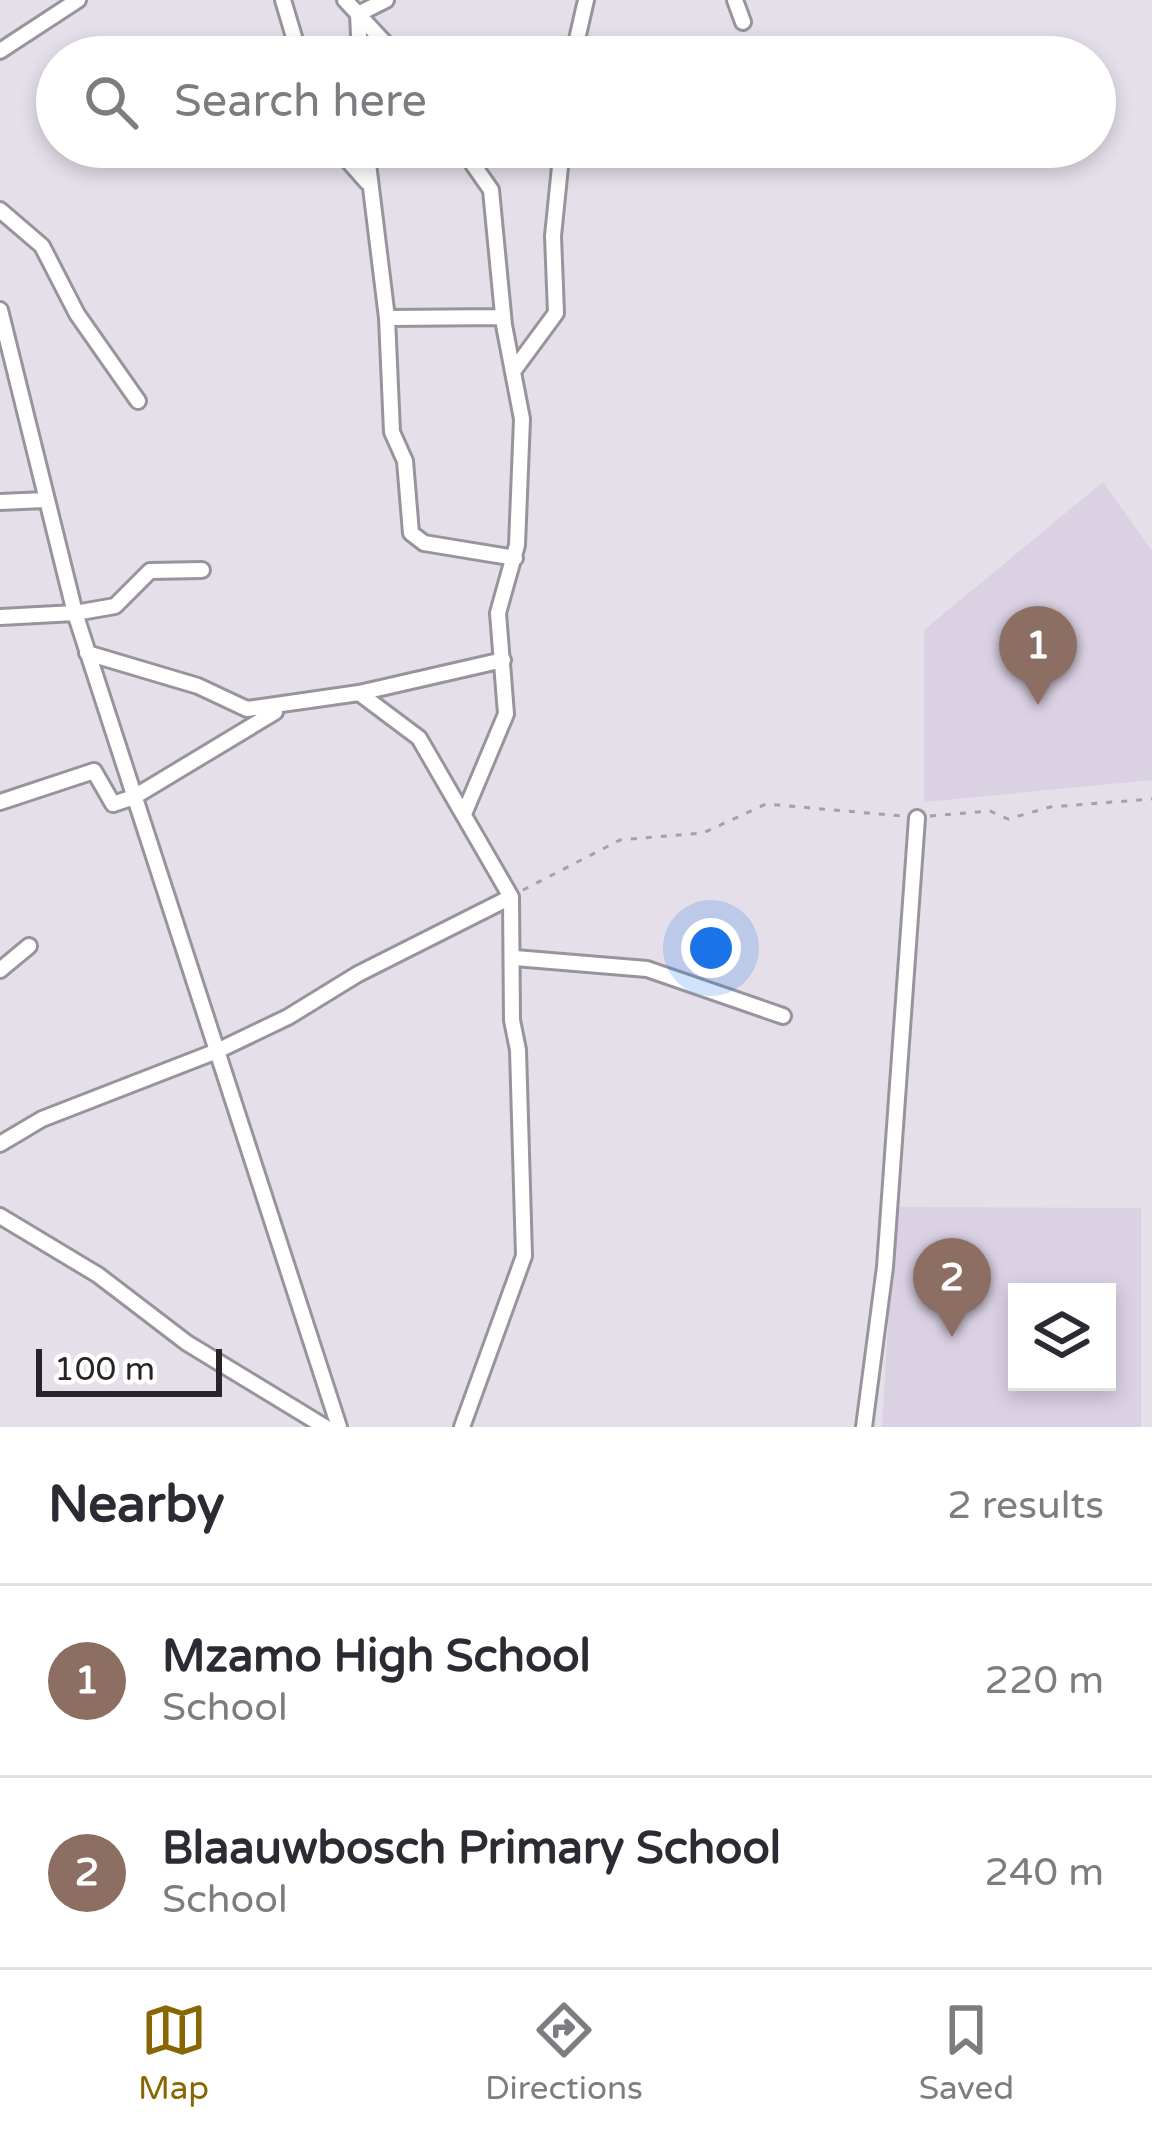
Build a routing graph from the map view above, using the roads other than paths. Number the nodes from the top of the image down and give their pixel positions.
1 (78, 0) edge
2 (283, 0) edge
3 (346, 0) edge
4 (386, 0) edge
5 (586, 0) edge
6 (735, 0) edge
7 (358, 14) junction
8 (743, 22) dead end
9 (294, 36) edge
10 (360, 36) edge
11 (378, 36) edge
12 (578, 36) edge
13 (0, 51) edge
14 (355, 168) edge
15 (367, 168) edge
16 (475, 168) edge
17 (560, 168) edge
18 (368, 182) junction
19 (0, 210) edge
20 (0, 310) edge
21 (503, 317) junction
22 (387, 318) junction
23 (514, 370) junction
24 (138, 401) dead end
25 (45, 500) junction
26 (0, 502) edge
27 (514, 558) junction
28 (202, 570) dead end
29 (75, 613) junction
30 (0, 617) edge
31 (87, 653) junction
32 (503, 660) junction
33 (359, 693) junction
34 (284, 707) junction
35 (134, 797) junction
36 (0, 802) edge
37 (464, 814) junction
38 (917, 818) road end
39 (512, 897) junction
40 (28, 946) dead end
41 (515, 958) junction
42 (0, 970) edge
43 (783, 1016) dead end
44 (217, 1051) junction
45 (0, 1144) edge
46 (0, 1216) edge
47 (325, 1427) edge
48 (339, 1427) edge
49 (462, 1427) edge
50 (864, 1427) edge

1 - 13 street
2 - 9 street
3 - 7 street
4 - 7 street
5 - 12 street
6 - 8 street
7 - 10 street
7 - 11 street
14 - 18 street
15 - 18 street
16 - 21 street
17 - 23 street
18 - 22 street
19 - 24 street
20 - 25 street
21 - 22 street
21 - 23 street
22 - 27 street
23 - 27 street
25 - 26 street
25 - 29 street
27 - 32 street
28 - 29 street
29 - 30 street
29 - 31 street
31 - 34 street
31 - 35 street
32 - 33 street
32 - 37 street
33 - 34 street
33 - 37 street
34 - 35 street
35 - 36 street
35 - 44 street
37 - 39 street
38 - 50 street
39 - 41 street
39 - 44 street
40 - 42 street
41 - 43 street
41 - 49 street
44 - 45 street
44 - 48 street
46 - 47 street

